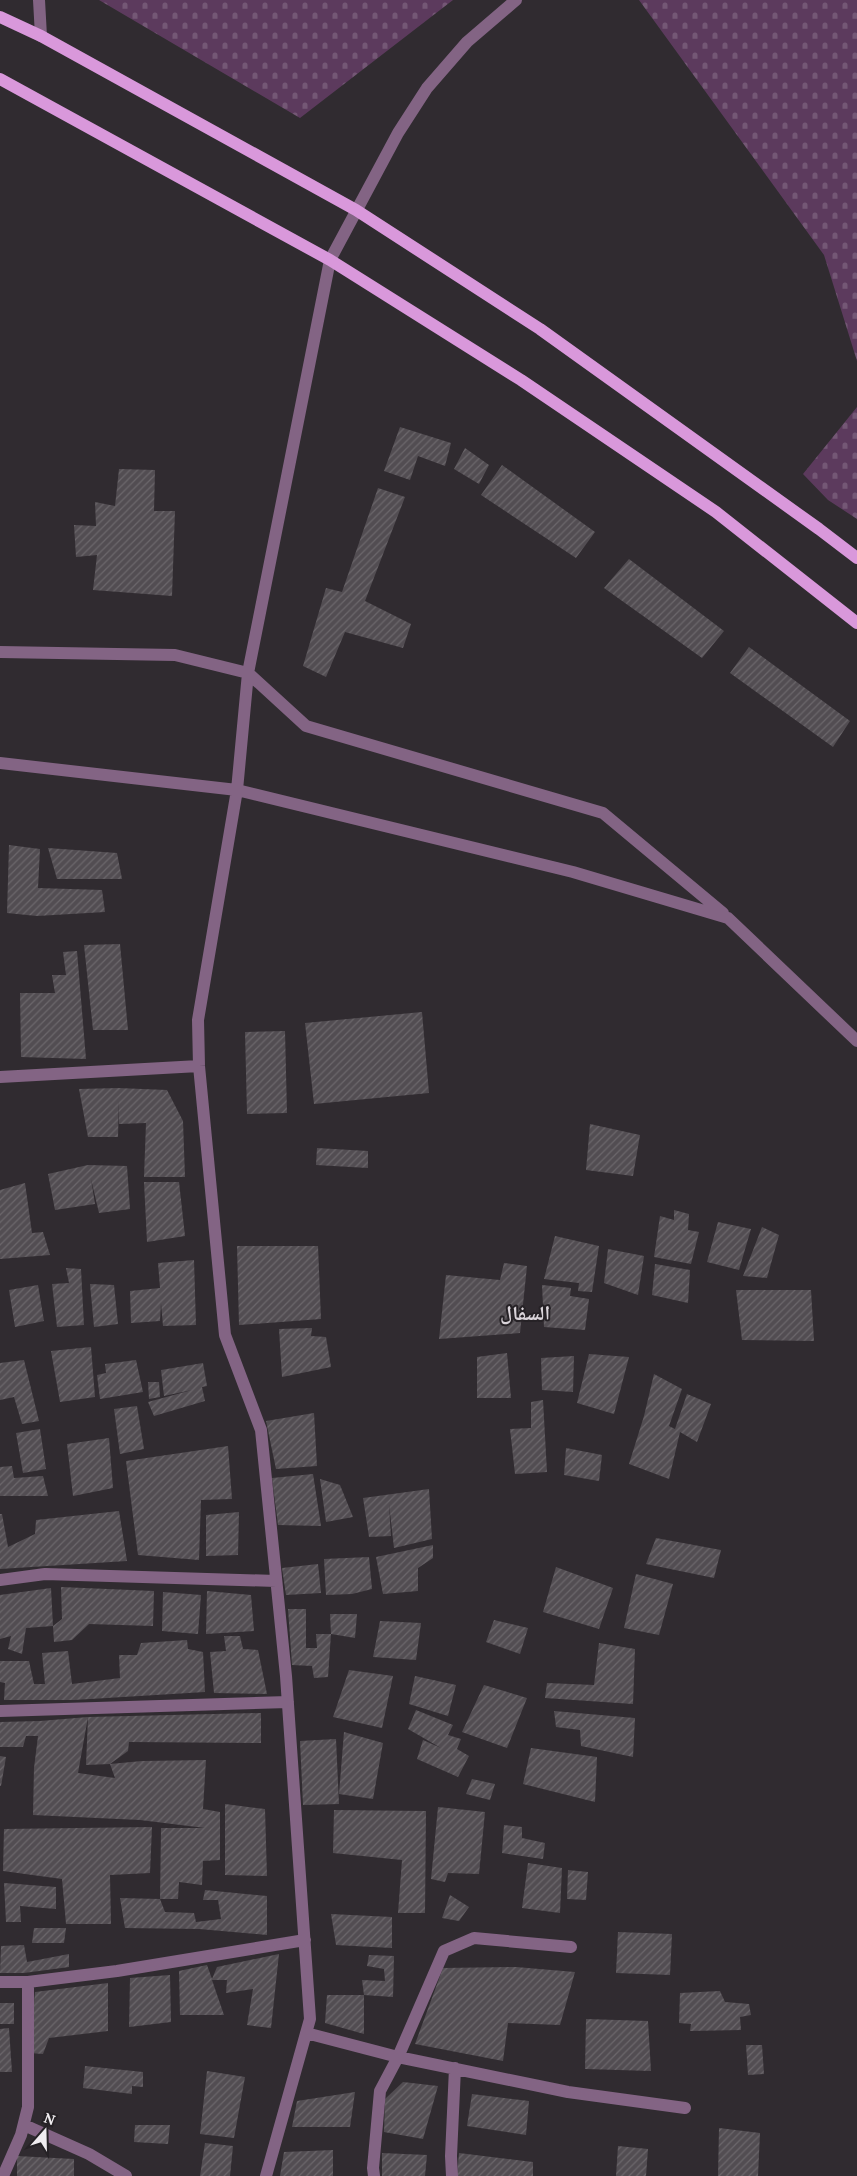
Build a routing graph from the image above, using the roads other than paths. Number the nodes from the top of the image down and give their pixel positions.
1 (39, 0) edge
2 (516, 0) edge
3 (0, 18) edge
4 (41, 36) junction
5 (0, 79) edge
6 (356, 210) junction
7 (330, 260) junction
8 (857, 558) edge
9 (857, 623) edge
10 (0, 652) edge
11 (248, 673) junction
12 (0, 762) edge
13 (237, 790) junction
14 (728, 918) junction
15 (857, 1041) edge
16 (199, 1066) junction
17 (0, 1077) edge
18 (0, 1580) edge
19 (276, 1581) junction
20 (288, 1702) junction
21 (0, 1711) edge
22 (305, 1940) junction
23 (571, 1947) dead end
24 (0, 1982) edge
25 (28, 1982) junction
26 (306, 2033) junction
27 (398, 2057) junction
28 (455, 2068) junction
29 (685, 2108) dead end
30 (24, 2125) junction
31 (3, 2176) edge
32 (126, 2176) edge
33 (266, 2176) edge
34 (374, 2176) edge
35 (452, 2176) edge

1 - 4 street
2 - 6 street
3 - 4 main road
4 - 6 main road
5 - 7 main road
6 - 7 street
6 - 8 main road
7 - 9 main road
7 - 11 street
10 - 11 street
11 - 13 street
11 - 14 street
12 - 13 street
13 - 14 street
13 - 16 street
14 - 15 street
16 - 17 street
16 - 19 street
18 - 19 street
19 - 20 street
20 - 21 street
20 - 22 street
22 - 25 street
22 - 26 street
23 - 27 street
24 - 25 street
25 - 30 street
26 - 27 street
26 - 33 street
27 - 28 street
27 - 34 street
28 - 29 street
28 - 35 street
30 - 31 street
30 - 32 street

